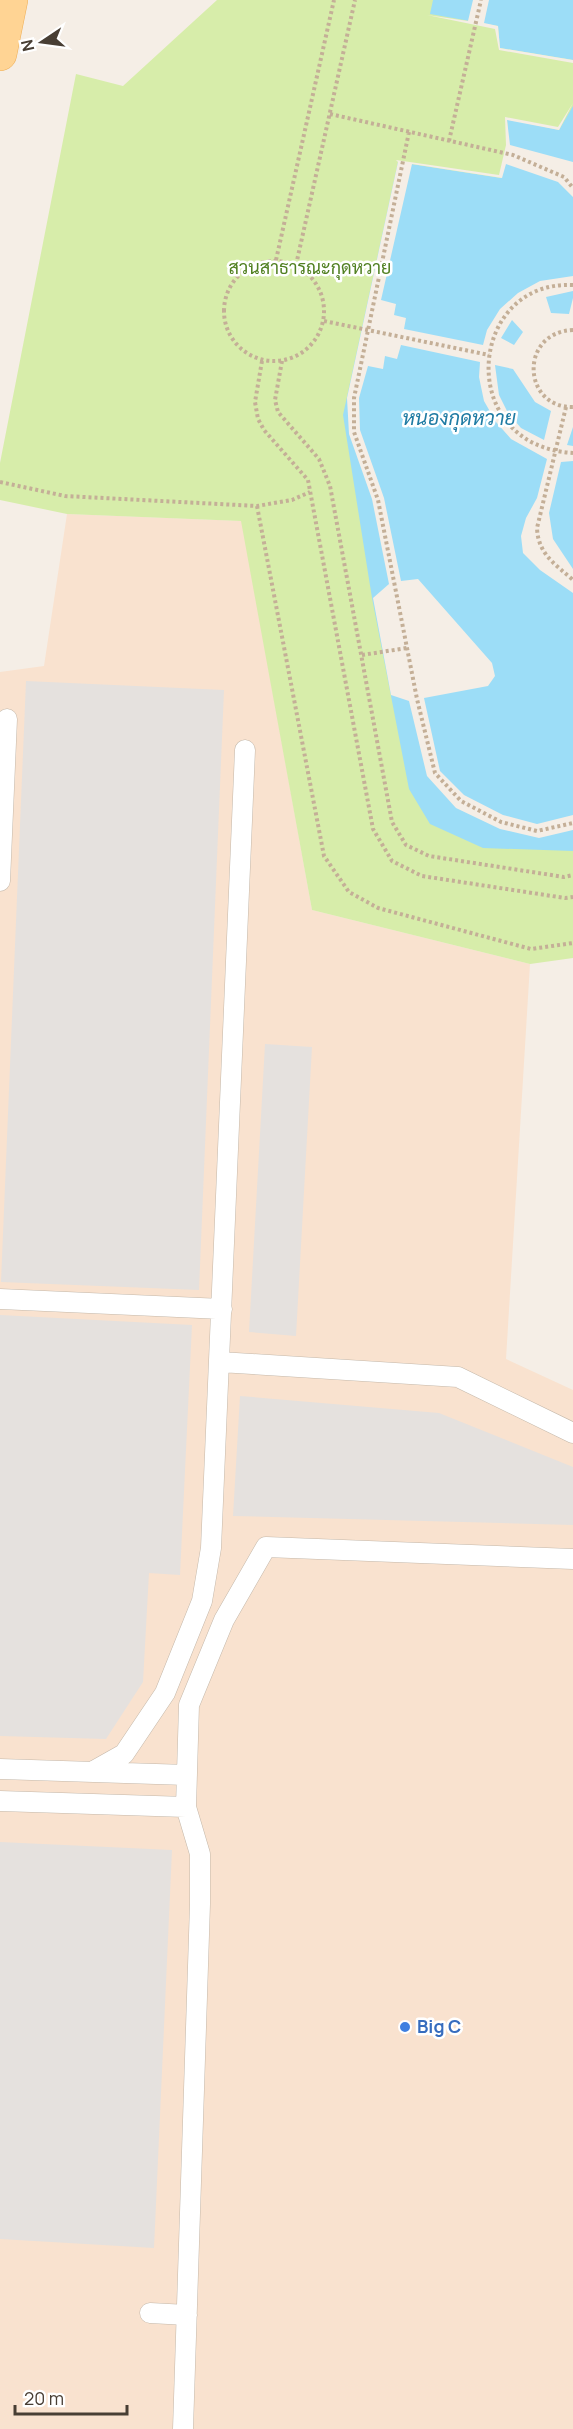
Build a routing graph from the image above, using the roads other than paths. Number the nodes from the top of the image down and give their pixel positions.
1 (11, 0) edge
2 (0, 54) edge
3 (6, 719) dead end
4 (245, 750) dead end
5 (0, 881) edge
6 (0, 1299) edge
7 (222, 1309) junction
8 (220, 1362) junction
9 (573, 1433) edge
10 (573, 1559) edge
11 (165, 1693) junction
12 (189, 1705) junction
13 (0, 1769) edge
14 (92, 1772) junction
15 (187, 1775) junction
16 (0, 1801) edge
17 (186, 1807) junction
18 (150, 2313) dead end
19 (187, 2315) junction
20 (183, 2429) edge

1 - 2 main road
3 - 5 lane
4 - 7 lane
6 - 7 lane
7 - 8 lane
8 - 9 lane
8 - 11 lane
10 - 12 lane
11 - 12 lane
11 - 14 lane
12 - 15 lane
13 - 14 lane
14 - 15 lane
15 - 17 lane
16 - 17 lane
17 - 19 lane
18 - 19 lane
19 - 20 lane

